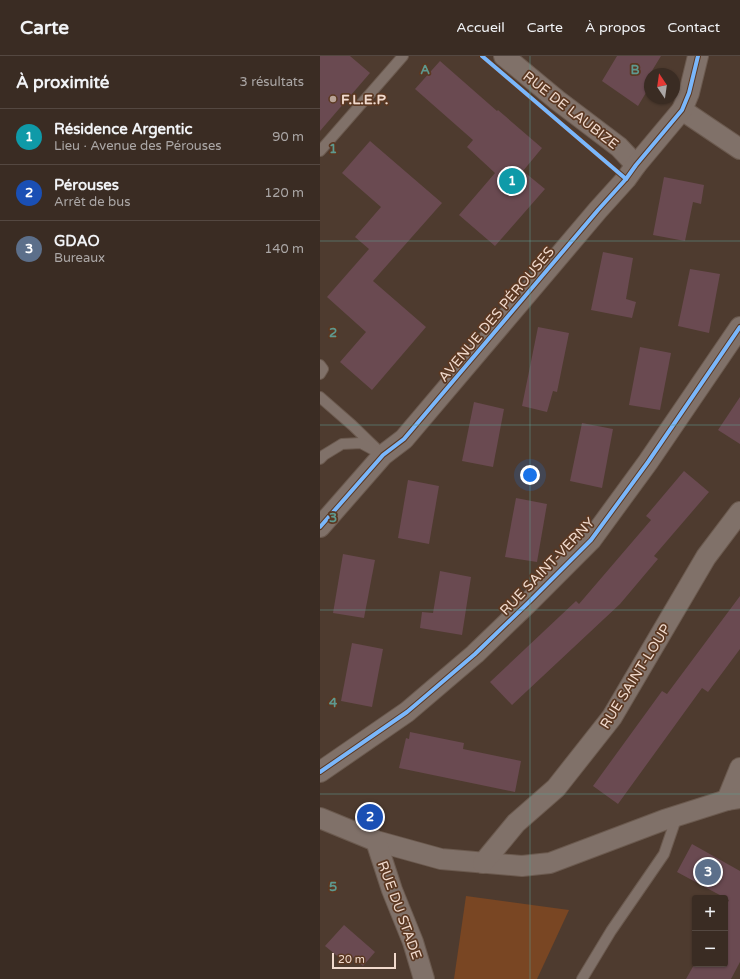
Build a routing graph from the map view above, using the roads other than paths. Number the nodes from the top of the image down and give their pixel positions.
1 (403, 56) edge
2 (504, 56) edge
3 (698, 56) edge
4 (682, 110) junction
5 (740, 149) edge
6 (320, 151) edge
7 (636, 165) junction
8 (740, 327) edge
9 (320, 365) edge
10 (320, 374) edge
11 (320, 397) edge
12 (383, 455) junction
13 (320, 459) edge
14 (740, 512) edge
15 (320, 527) edge
16 (740, 768) edge
17 (320, 772) edge
18 (734, 799) edge
19 (677, 816) junction
20 (320, 818) edge
21 (376, 841) junction
22 (483, 863) junction
23 (424, 979) edge
24 (582, 979) edge

1 - 6 lane
2 - 7 street, RUE DE LAUBIZE
3 - 4 street, AVENUE DES PÉROUSES
4 - 5 street
4 - 7 street, AVENUE DES PÉROUSES
7 - 12 street, AVENUE DES PÉROUSES
8 - 17 street, RUE SAINT-VERNY
9 - 10 lane
11 - 12 lane
12 - 13 lane
12 - 15 street, AVENUE DES PÉROUSES
14 - 22 street, RUE SAINT-LOUP
16 - 18 street
18 - 19 street
19 - 22 street
19 - 24 lane
20 - 21 street
21 - 22 street
21 - 23 street, RUE DU STADE

